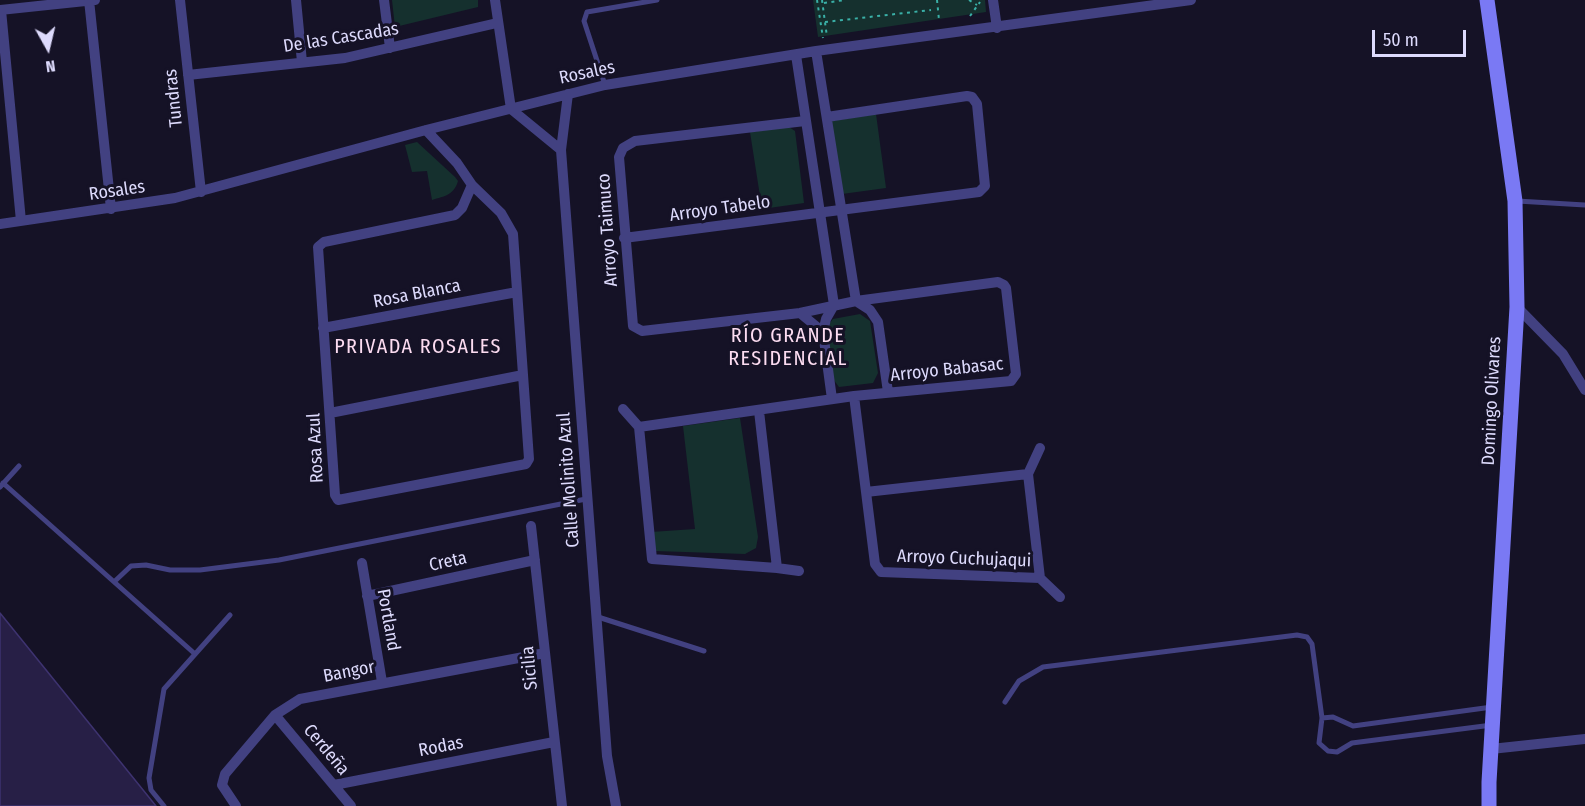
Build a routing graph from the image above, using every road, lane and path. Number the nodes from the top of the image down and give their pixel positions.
1 (89, 0) edge
2 (95, 0) edge
3 (180, 0) edge
4 (296, 0) edge
5 (384, 0) edge
6 (495, 0) edge
7 (657, 0) edge
8 (817, 0) edge
9 (845, 0) edge
10 (937, 0) edge
11 (969, 0) edge
12 (982, 0) edge
13 (993, 0) edge
14 (1106, 0) edge
15 (1191, 0) edge
16 (1487, 0) edge
17 (822, 1) edge
18 (978, 6) junction
19 (0, 10) edge
20 (931, 10) dead end
21 (1108, 12) junction
22 (970, 16) dead end
23 (939, 20) dead end
24 (825, 22) junction
25 (497, 24) junction
26 (996, 28) junction
27 (390, 48) junction
28 (816, 51) junction
29 (796, 55) junction
30 (302, 62) junction
31 (188, 75) junction
32 (605, 85) junction
33 (568, 94) junction
34 (511, 109) junction
35 (827, 117) junction
36 (805, 121) junction
37 (426, 130) junction
38 (12, 131) junction
39 (0, 132) edge
40 (561, 150) junction
41 (472, 185) junction
42 (201, 192) junction
43 (1515, 201) junction
44 (1585, 205) edge
45 (111, 209) junction
46 (842, 209) junction
47 (821, 212) junction
48 (21, 222) junction
49 (0, 225) edge
50 (624, 238) junction
51 (517, 292) junction
52 (856, 301) junction
53 (834, 305) junction
54 (1517, 308) junction
55 (800, 313) junction
56 (323, 328) junction
57 (823, 332) junction
58 (523, 375) junction
59 (1585, 390) edge
60 (888, 393) junction
61 (854, 396) junction
62 (832, 399) junction
63 (623, 409) dead end
64 (759, 411) junction
65 (330, 413) junction
66 (639, 427) junction
67 (1040, 448) dead end
68 (19, 466) dead end
69 (1028, 474) junction
70 (2, 485) edge
71 (866, 492) junction
72 (586, 499) junction
73 (531, 526) dead end
74 (535, 560) junction
75 (362, 563) dead end
76 (777, 568) junction
77 (799, 571) dead end
78 (1040, 578) junction
79 (115, 581) junction
80 (367, 596) junction
81 (1060, 597) dead end
82 (230, 615) dead end
83 (596, 617) junction
84 (704, 651) dead end
85 (545, 653) junction
86 (195, 654) junction
87 (382, 682) junction
88 (1005, 702) dead end
89 (1493, 707) junction
90 (275, 716) junction
91 (1322, 718) junction
92 (1492, 725) junction
93 (1585, 739) edge
94 (554, 742) junction
95 (1491, 749) junction
96 (334, 784) junction
97 (164, 806) edge
98 (236, 806) edge
99 (351, 806) edge
100 (562, 806) edge
101 (616, 806) edge
102 (1489, 806) edge

1 - 2 street
1 - 19 street
1 - 45 street
3 - 31 street, Tundras
4 - 30 street
5 - 27 street
6 - 25 street
7 - 32 lane
8 - 24 path
9 - 17 path
10 - 23 path
11 - 18 path
12 - 18 path
13 - 26 street
14 - 21 street
15 - 21 street, Rosales
16 - 43 main road, Domingo Olivares
17 - 24 path
18 - 22 path
19 - 38 street
20 - 24 path
21 - 26 street, Rosales
25 - 27 street, De las Cascadas
25 - 34 street
26 - 28 street, Rosales
27 - 30 street, De las Cascadas
28 - 29 street, Rosales
28 - 35 street
29 - 32 street, Rosales
29 - 36 street
30 - 31 street, De las Cascadas
31 - 42 street, Tundras
32 - 33 street, Rosales
33 - 34 street, Rosales
33 - 40 street, Calle Molinito Azul
34 - 37 street, Rosales
34 - 40 street
35 - 46 street
35 - 46 street, Arroyo Tabelo
36 - 47 street
36 - 50 street, Arroyo Taimuco
37 - 41 street
37 - 42 street, Rosales
38 - 39 street
38 - 48 street
40 - 72 street, Calle Molinito Azul
41 - 51 street
41 - 56 street, Rosa Azul
42 - 45 street, Rosales
43 - 44 lane
43 - 54 main road, Domingo Olivares
45 - 48 street, Rosales
46 - 47 street, Arroyo Tabelo
46 - 52 street
47 - 50 street, Arroyo Tabelo
47 - 53 street
48 - 49 street, Rosales
50 - 55 street, Arroyo Taimuco
51 - 56 street, Rosa Blanca
51 - 58 street
52 - 53 street, Arroyo Taimuco
52 - 60 street
52 - 60 street, Arroyo Babasac
53 - 55 street, Arroyo Taimuco
53 - 57 street
54 - 59 street
54 - 89 main road, Domingo Olivares
55 - 57 street
56 - 65 street, Rosa Azul
57 - 62 street
58 - 65 street
58 - 65 street, Rosa Azul
60 - 61 street, Arroyo Babasac
61 - 62 street, Arroyo Babasac
61 - 71 street, Arroyo Cuchujaqui
62 - 64 street, Arroyo Babasac
63 - 66 street
64 - 66 street, Arroyo Babasac
64 - 76 street
66 - 76 street
67 - 69 street
68 - 70 lane
69 - 71 street
69 - 78 street, Arroyo Cuchujaqui
70 - 79 lane
71 - 78 street, Arroyo Cuchujaqui
72 - 79 lane
72 - 83 street, Calle Molinito Azul
73 - 74 street, Sicilia
74 - 80 street, Creta
74 - 85 street, Sicilia
75 - 80 street, Portland
76 - 77 street
78 - 81 street
79 - 86 lane
80 - 87 street, Portland
82 - 86 lane
83 - 84 lane
83 - 101 street, Calle Molinito Azul
85 - 87 street, Bangor
85 - 94 street, Sicilia
86 - 97 lane
87 - 90 street, Bangor
88 - 91 lane
89 - 91 lane
89 - 92 main road, Domingo Olivares
90 - 96 street, Cerdeña
90 - 98 street, Bangor
91 - 92 lane
92 - 95 main road, Domingo Olivares
93 - 95 street
94 - 96 street, Rodas
94 - 100 street, Sicilia
95 - 102 main road, Domingo Olivares
96 - 99 street, Cerdeña

